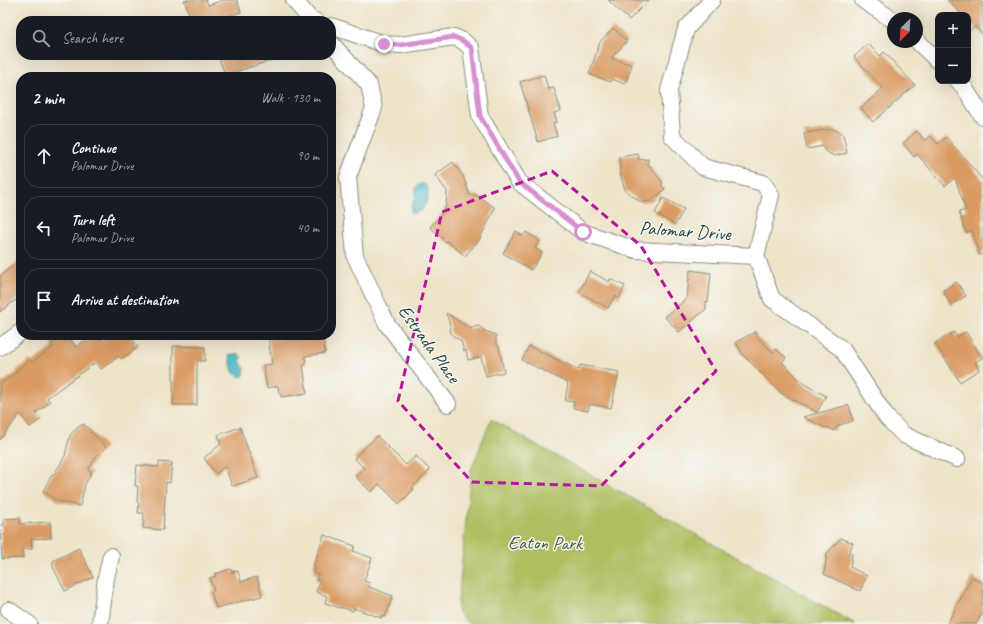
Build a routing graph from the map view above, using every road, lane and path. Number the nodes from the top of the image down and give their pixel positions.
1 (294, 0) edge
2 (712, 0) edge
3 (863, 0) edge
4 (308, 16) edge
5 (887, 16) edge
6 (336, 28) edge
7 (923, 47) edge
8 (336, 49) edge
9 (935, 58) edge
10 (961, 84) edge
11 (983, 117) edge
12 (756, 256) junction
13 (16, 336) edge
14 (0, 347) edge
15 (448, 404) dead end
16 (957, 460) dead end
17 (111, 556) dead end
18 (9, 610) dead end
19 (29, 624) edge
20 (100, 624) edge

1 - 4 street
2 - 12 street, Palomar Drive
3 - 5 street
6 - 12 street, Palomar Drive
7 - 9 street
8 - 15 street, Estrada Place
10 - 11 street
12 - 16 street
13 - 14 street
17 - 20 street
18 - 19 street

